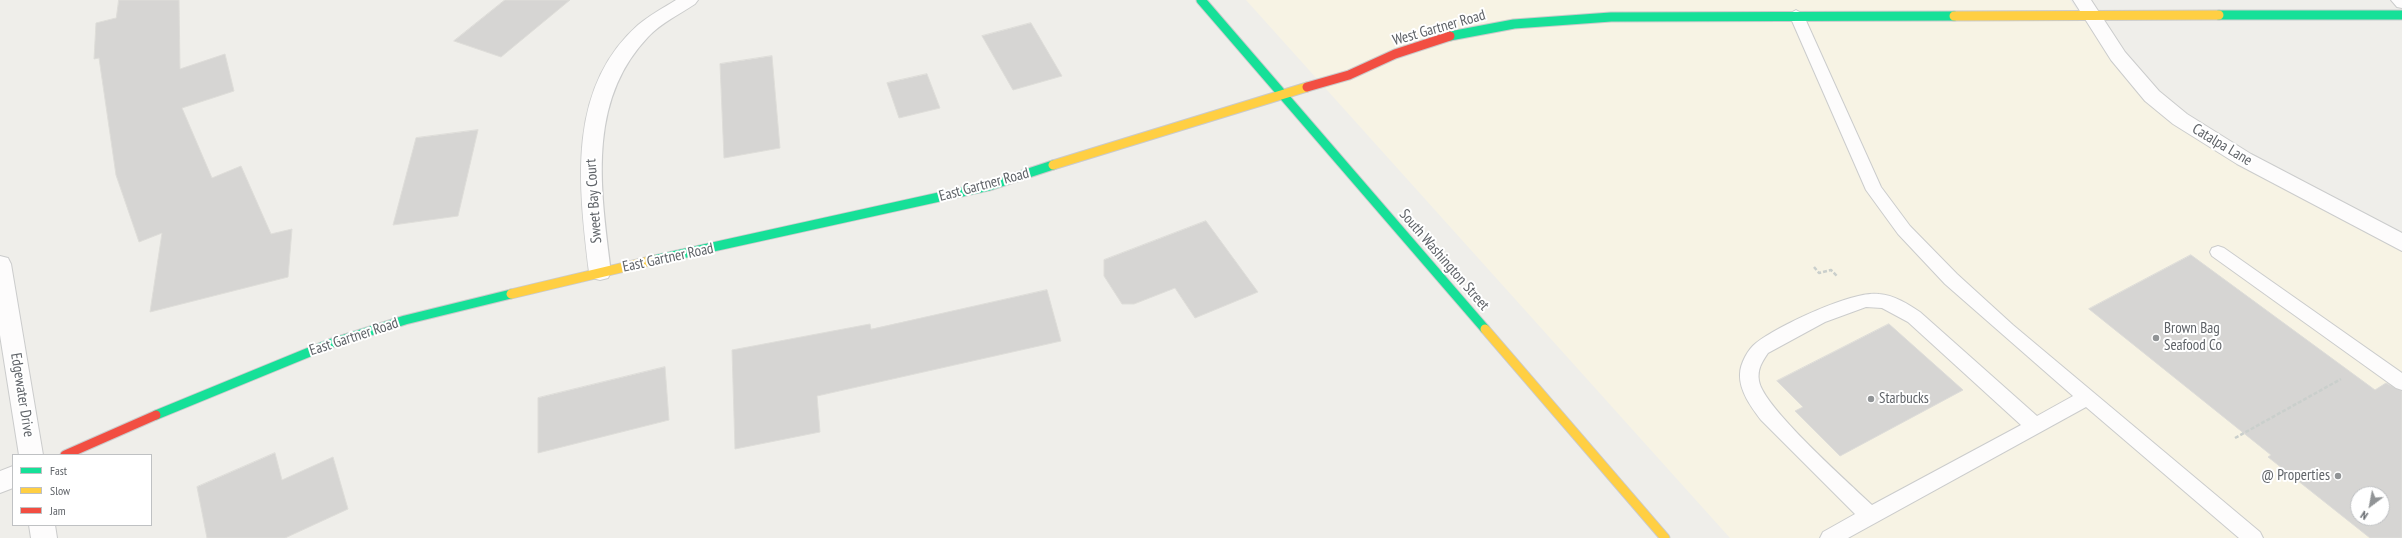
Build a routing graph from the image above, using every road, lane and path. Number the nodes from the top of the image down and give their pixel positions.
1 (689, 0) edge
2 (1201, 0) edge
3 (2398, 0) edge
4 (2402, 4) edge
5 (2087, 8) edge
6 (1796, 14) junction
7 (2402, 15) edge
8 (1283, 94) junction
9 (2402, 243) edge
10 (2218, 252) dead end
11 (0, 264) edge
12 (1814, 267) dead end
13 (600, 272) junction
14 (1840, 279) dead end
15 (2348, 375) dead end
16 (2402, 383) edge
17 (2088, 397) junction
18 (2035, 426) junction
19 (2235, 438) dead end
20 (32, 454) edge
21 (67, 454) edge
22 (12, 477) edge
23 (0, 482) edge
24 (1870, 516) junction
25 (42, 526) edge
26 (44, 538) edge
27 (1665, 538) edge
28 (1830, 538) edge
29 (2253, 538) edge

1 - 13 street, Sweet Bay Court
2 - 8 street, South Washington Street
3 - 4 lane
5 - 6 street, West Gartner Road
5 - 7 street, West Gartner Road
5 - 9 street, Catalpa Lane
6 - 8 street, West Gartner Road
6 - 17 lane
8 - 13 street, East Gartner Road
8 - 27 street, South Washington Street
10 - 16 lane
11 - 20 street, Edgewater Drive
12 - 14 path
13 - 21 street, East Gartner Road
15 - 19 path
17 - 18 lane
17 - 29 lane
18 - 24 lane
18 - 24 lane
22 - 23 street
24 - 28 lane
25 - 26 street

